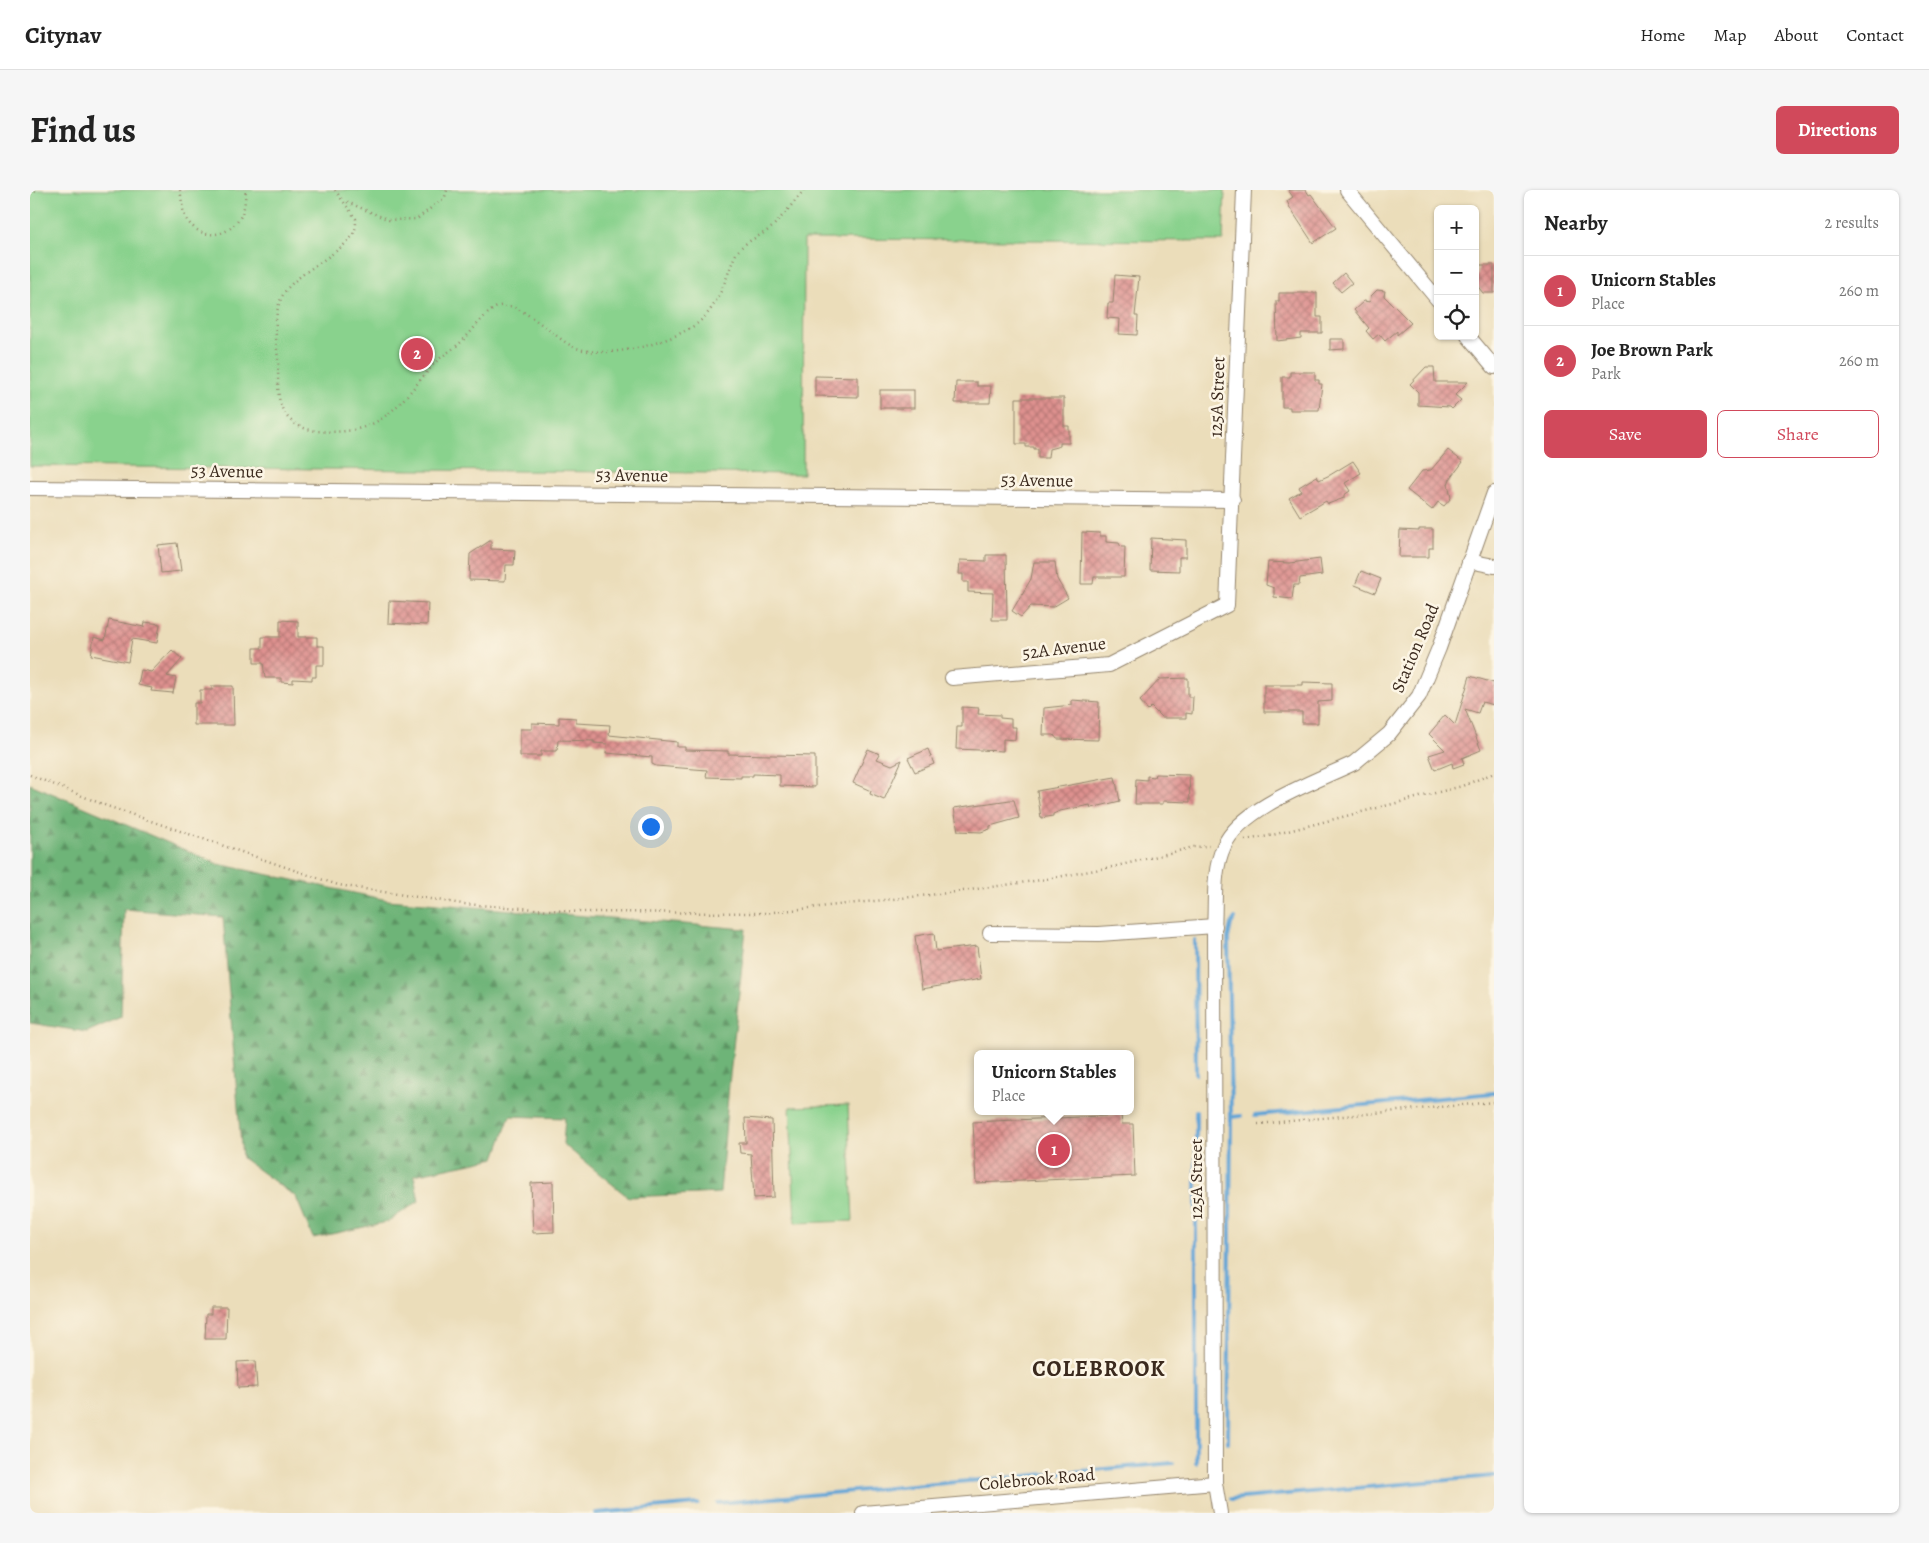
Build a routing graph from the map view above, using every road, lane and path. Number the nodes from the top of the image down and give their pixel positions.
1 (39, 190) edge
2 (180, 190) edge
3 (246, 190) edge
4 (335, 190) edge
5 (447, 190) edge
6 (804, 190) edge
7 (1244, 190) edge
8 (1347, 190) edge
9 (30, 194) edge
10 (346, 202) junction
11 (1434, 295) edge
12 (1471, 340) edge
13 (1494, 367) edge
14 (30, 488) edge
15 (1494, 493) edge
16 (1233, 500) junction
17 (1469, 561) junction
18 (1494, 566) edge
19 (1227, 605) joint
20 (952, 678) dead end
21 (1494, 773) edge
22 (30, 775) edge
23 (1226, 841) junction
24 (1214, 926) junction
25 (990, 933) dead end
26 (1494, 1102) edge
27 (1258, 1124) dead end
28 (1215, 1483) junction
29 (863, 1513) edge
30 (1220, 1513) edge

1 - 9 path
2 - 3 path
4 - 10 path
5 - 10 path
6 - 10 path
7 - 16 street, 125A Street
8 - 11 street
12 - 13 street
14 - 16 street, 53 Avenue
15 - 17 street, Station Road
16 - 19 street, 125A Street
17 - 18 street
17 - 23 street, Station Road
19 - 20 street, 52A Avenue
21 - 23 path
22 - 23 path
23 - 24 street, 125A Street
24 - 25 street
24 - 28 street, 125A Street
26 - 27 path
28 - 29 street, Colebrook Road
28 - 30 street, 125A Street

